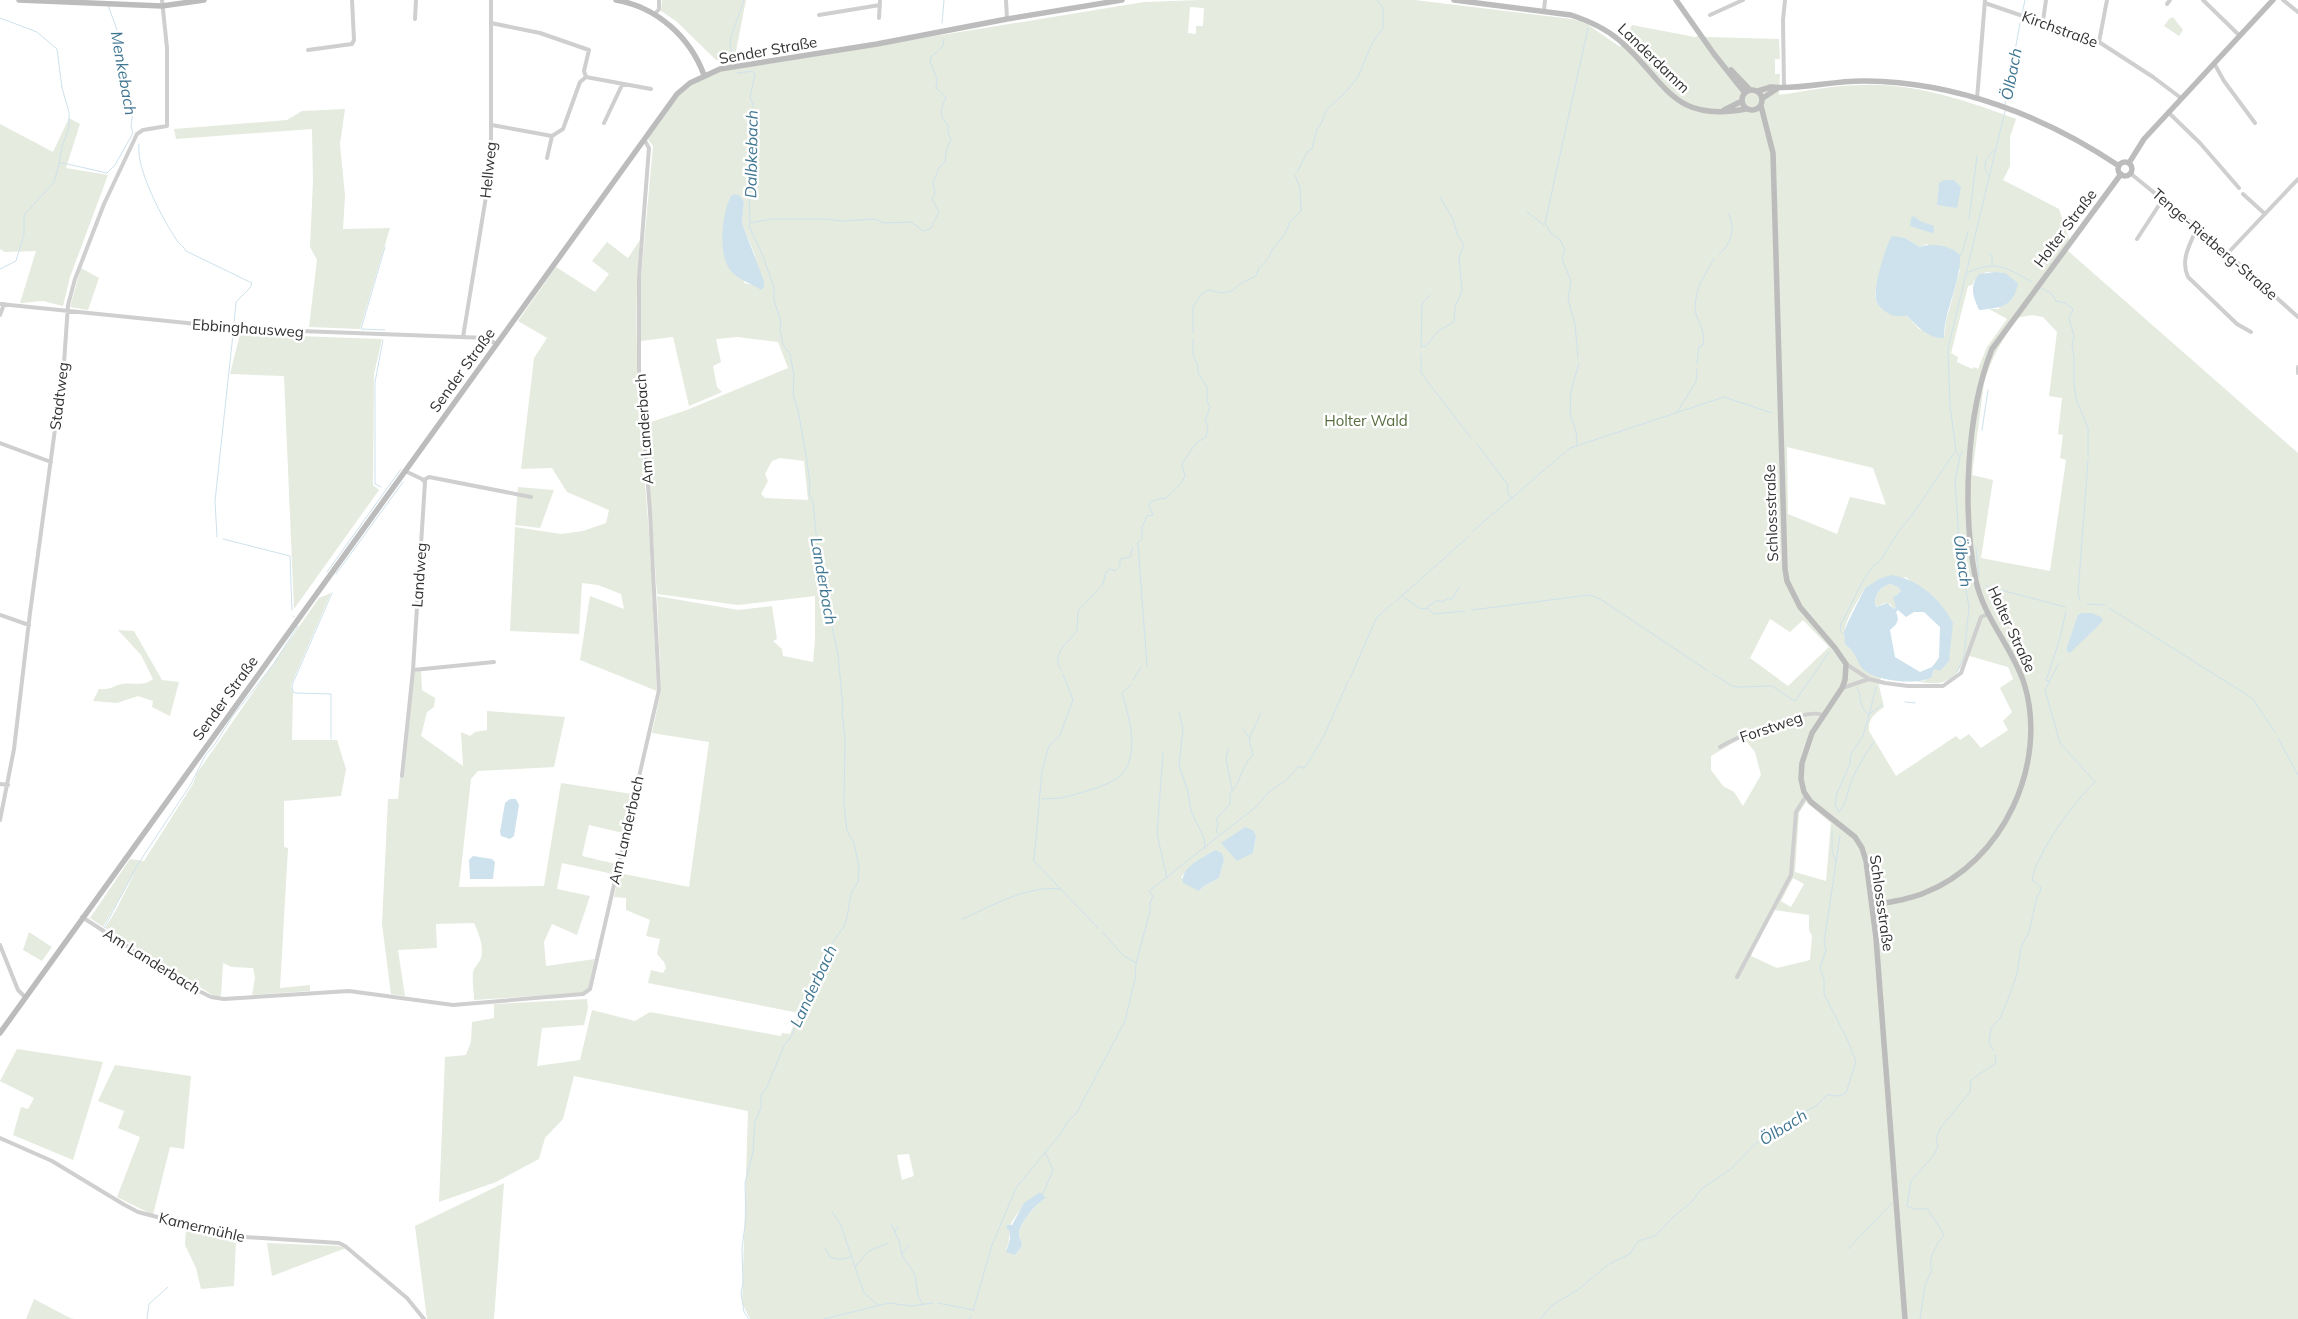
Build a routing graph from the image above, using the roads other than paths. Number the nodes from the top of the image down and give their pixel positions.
1 (19, 0) edge
2 (204, 0) edge
3 (352, 0) edge
4 (416, 0) edge
5 (491, 0) edge
6 (616, 0) edge
7 (659, 0) edge
8 (1006, 0) edge
9 (1122, 0) edge
10 (1454, 0) edge
11 (1545, 0) edge
12 (1676, 0) edge
13 (1743, 0) edge
14 (1785, 0) edge
15 (2046, 0) edge
16 (2107, 0) edge
17 (2203, 0) edge
18 (2273, 0) edge
19 (2283, 0) edge
20 (1476, 1) edge
21 (880, 2) edge
22 (1985, 2) edge
23 (162, 3) edge
24 (1544, 11) junction
25 (2298, 12) edge
26 (655, 14) junction
27 (1710, 14) dead end
28 (819, 15) dead end
29 (879, 18) dead end
30 (415, 19) dead end
31 (1007, 19) junction
32 (2043, 22) junction
33 (491, 23) junction
34 (2240, 36) junction
35 (2099, 42) junction
36 (308, 50) dead end
37 (2214, 63) junction
38 (704, 75) junction
39 (586, 77) junction
40 (622, 85) junction
41 (1781, 88) junction
42 (651, 89) dead end
43 (1748, 91) junction
44 (1758, 91) junction
45 (1763, 98) junction
46 (2181, 98) junction
47 (1977, 99) junction
48 (1742, 101) junction
49 (1761, 106) junction
50 (1746, 109) junction
51 (1754, 110) junction
52 (1719, 112) junction
53 (2168, 112) junction
54 (2256, 123) dead end
55 (604, 124) dead end
56 (492, 125) junction
57 (1767, 127) junction
58 (552, 136) junction
59 (643, 139) junction
60 (547, 158) dead end
61 (2129, 163) junction
62 (2119, 166) junction
63 (2130, 173) junction
64 (2121, 174) junction
65 (2298, 179) edge
66 (2238, 188) dead end
67 (2243, 194) dead end
68 (2163, 199) junction
69 (2265, 214) junction
70 (2197, 228) junction
71 (2136, 239) dead end
72 (2227, 254) junction
73 (2, 304) edge
74 (68, 312) junction
75 (0, 316) edge
76 (2298, 316) edge
77 (2250, 332) dead end
78 (463, 338) junction
79 (496, 344) junction
80 (2298, 367) edge
81 (2298, 373) edge
82 (0, 443) edge
83 (51, 462) junction
84 (405, 471) junction
85 (424, 480) junction
86 (531, 497) dead end
87 (1988, 614) junction
88 (0, 615) edge
89 (29, 626) junction
90 (494, 662) dead end
91 (1846, 664) junction
92 (412, 670) junction
93 (1869, 679) junction
94 (1842, 688) junction
95 (1822, 715) junction
96 (1720, 747) dead end
97 (402, 776) dead end
98 (0, 784) edge
99 (8, 785) junction
100 (1806, 796) junction
101 (0, 820) edge
102 (1873, 905) junction
103 (82, 917) junction
104 (0, 945) edge
105 (1737, 977) dead end
106 (25, 997) junction
107 (0, 1032) edge
108 (0, 1138) edge
109 (424, 1319) edge
110 (1904, 1319) edge

1 - 23 main road
2 - 23 main road
3 - 36 street
4 - 30 street
5 - 33 street, Hellweg
6 - 26 main road
7 - 26 street
8 - 31 street
9 - 31 main road, Sender Straße
10 - 20 main road, Landerdamm
11 - 24 street
12 - 43 main road
13 - 27 street
14 - 41 street
15 - 32 street
16 - 35 street
17 - 34 street
18 - 34 main road
19 - 25 street
20 - 24 main road, Landerdamm
21 - 28 street
21 - 29 street
22 - 32 street, Kirchstraße
22 - 47 street
23 - 74 street, Stadtweg
24 - 52 main road, Landerdamm
26 - 38 main road
31 - 38 main road, Sender Straße
32 - 35 street, Kirchstraße
33 - 39 street
33 - 56 street, Hellweg
34 - 37 main road
35 - 46 street, Kirchstraße
37 - 46 main road
37 - 54 street
38 - 59 main road, Sender Straße
39 - 40 street
39 - 58 street
40 - 42 street
40 - 55 street
41 - 44 main road
41 - 45 main road
41 - 47 main road
43 - 44 main road
43 - 48 main road
44 - 45 main road
45 - 49 main road
46 - 53 main road
47 - 62 main road
48 - 50 main road
48 - 52 main road
49 - 51 main road
49 - 57 main road, Schlossstraße
50 - 51 main road
50 - 52 main road, Landerdamm
51 - 57 main road, Schlossstraße
53 - 61 main road
53 - 66 street
56 - 58 street
56 - 78 street, Hellweg
57 - 91 main road, Schlossstraße
58 - 60 street
59 - 79 main road, Sender Straße
59 - 103 street, Am Landerbach
61 - 62 main road
61 - 63 main road
62 - 64 main road
63 - 64 main road
63 - 68 street, Tenge-Rietberg-Straße
64 - 87 main road, Holter Straße
65 - 69 street
67 - 69 street
68 - 70 street, Tenge-Rietberg-Straße
68 - 71 street
69 - 72 street
70 - 72 street, Tenge-Rietberg-Straße
70 - 77 street
72 - 76 street, Tenge-Rietberg-Straße
73 - 74 street, Ebbinghausweg
73 - 75 street
74 - 78 street, Ebbinghausweg
74 - 83 street, Stadtweg
78 - 79 street, Ebbinghausweg
79 - 84 main road, Sender Straße
80 - 81 street
82 - 83 street
83 - 89 street, Stadtweg
84 - 85 street
84 - 103 main road, Sender Straße
85 - 86 street
85 - 92 street, Landweg
87 - 93 street
87 - 102 main road, Holter Straße
88 - 89 street
89 - 99 street, Stadtweg
90 - 92 street
91 - 93 street
91 - 94 main road
92 - 97 street, Landweg
93 - 94 street
94 - 95 main road
95 - 96 street, Forstweg
95 - 100 main road
98 - 99 street
99 - 101 street, Stadtweg
100 - 102 main road, Schlossstraße
100 - 105 street
102 - 110 main road, Schlossstraße
103 - 106 main road, Sender Straße
104 - 106 street
106 - 107 main road, Sender Straße
108 - 109 street, Kamermühle

